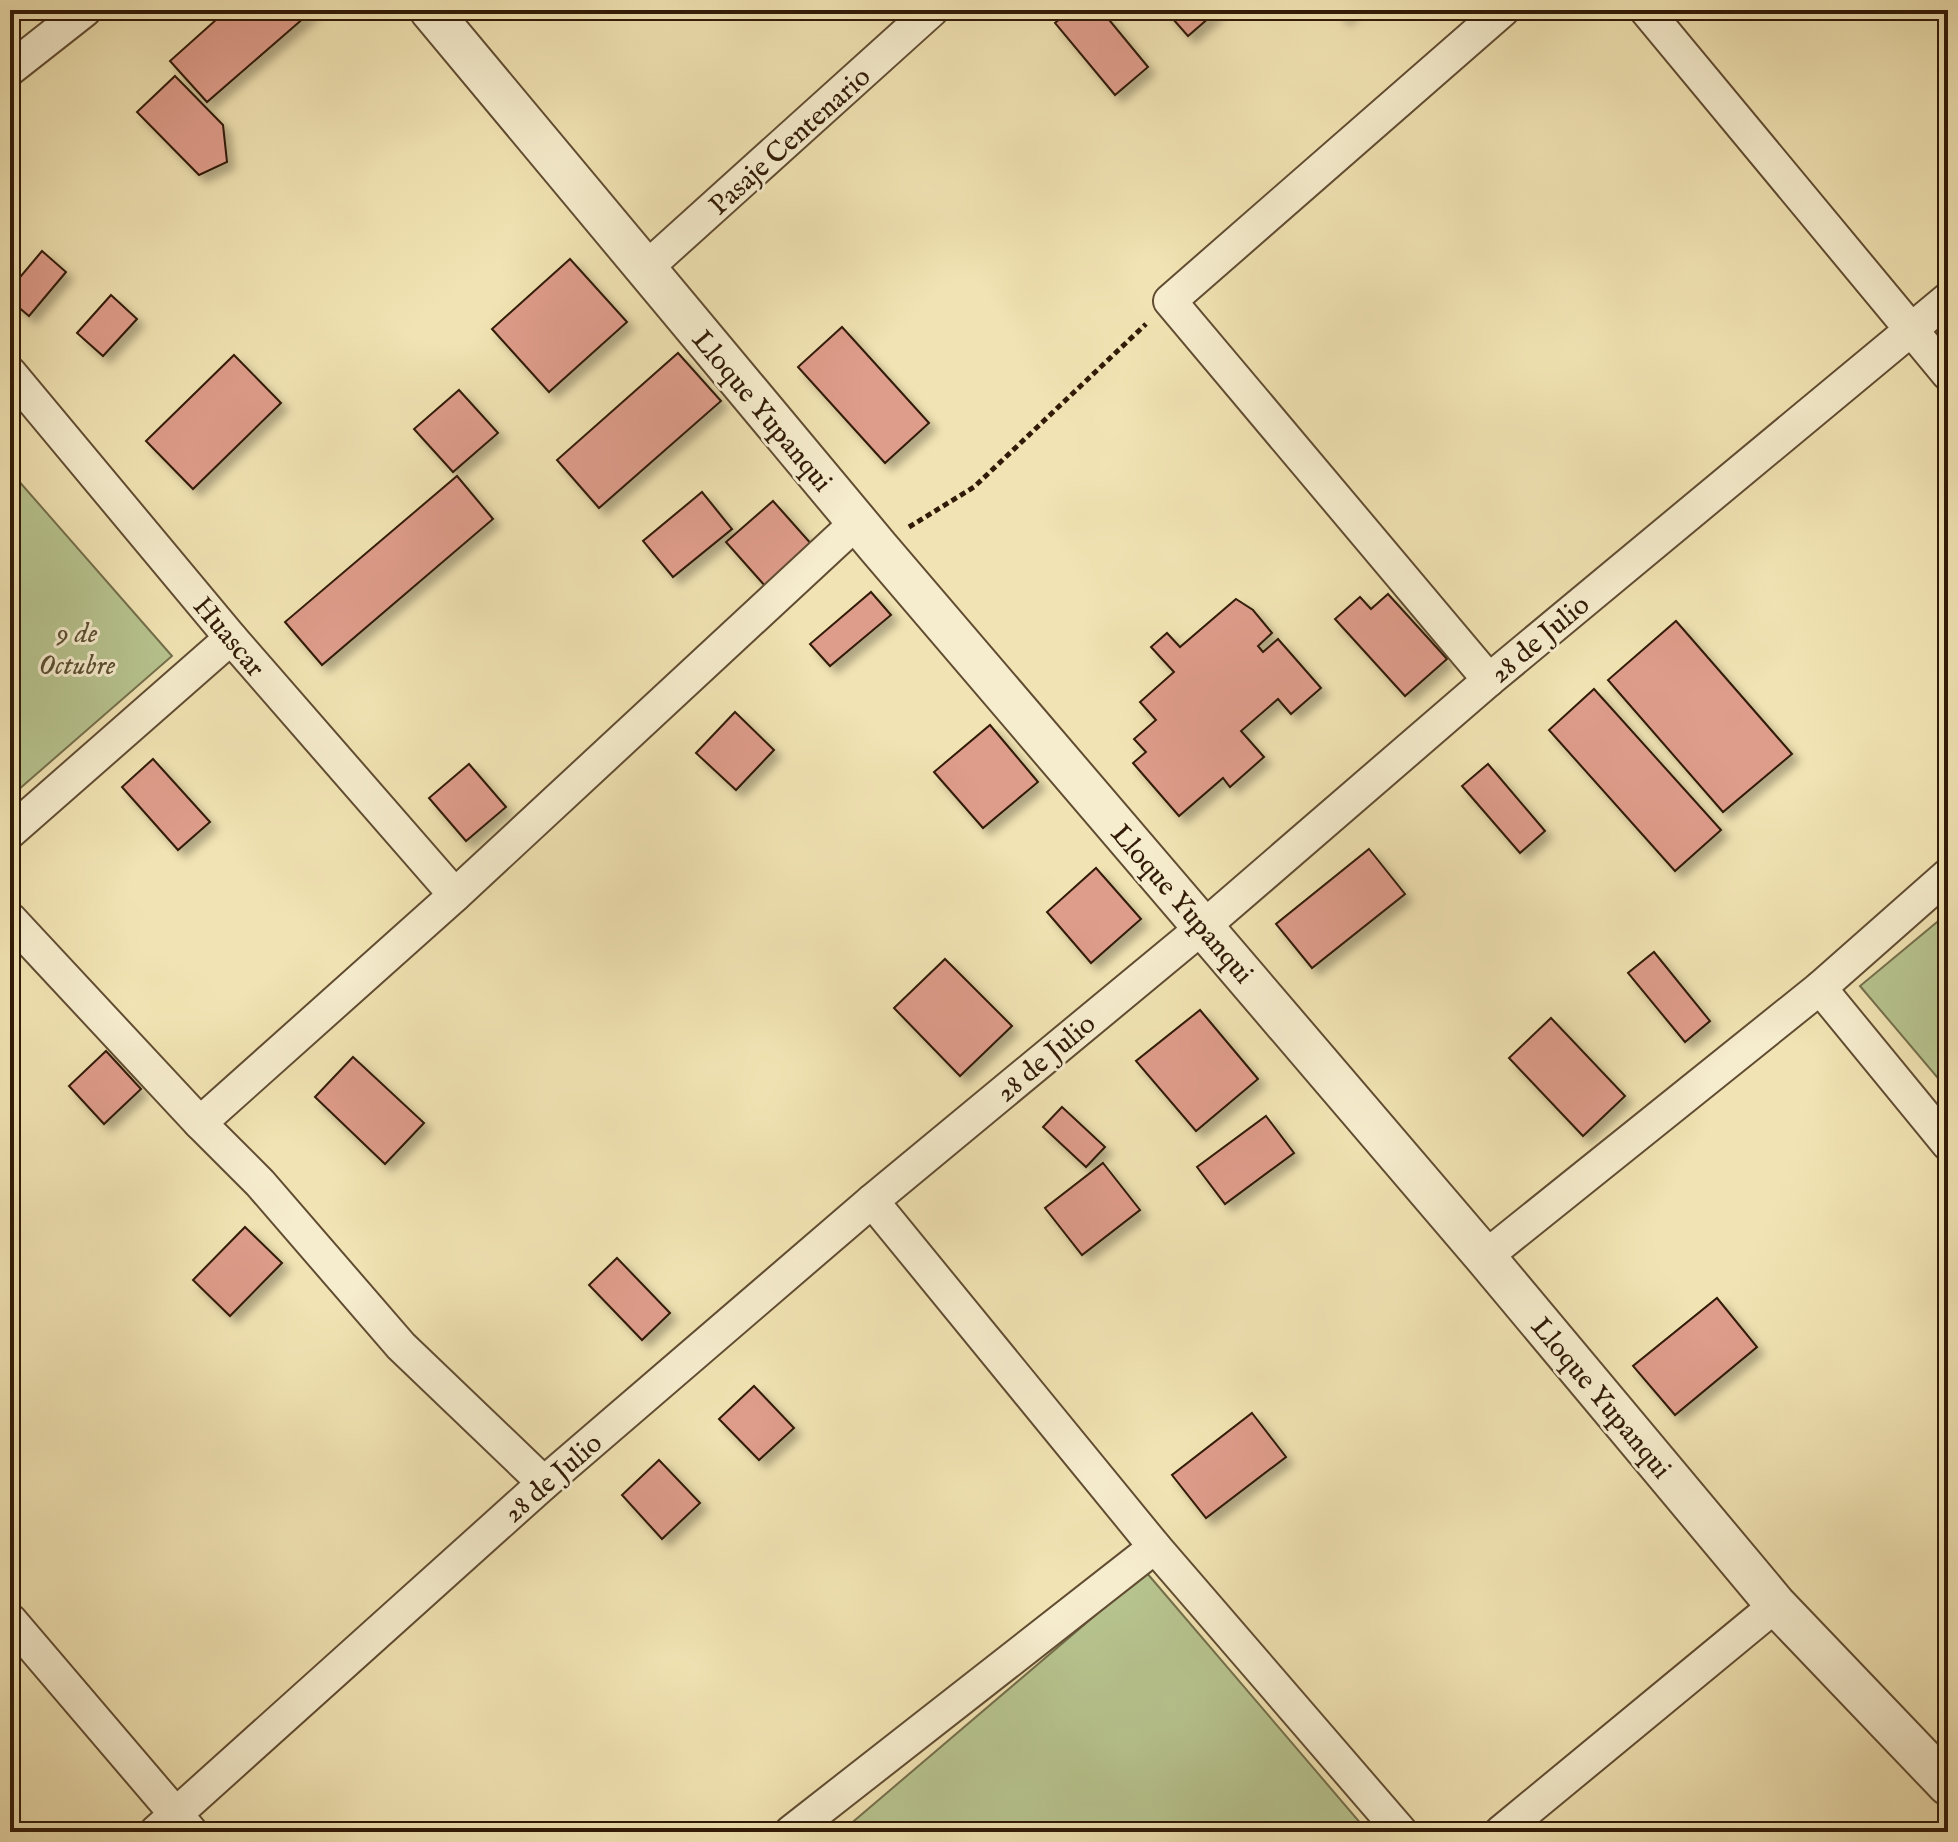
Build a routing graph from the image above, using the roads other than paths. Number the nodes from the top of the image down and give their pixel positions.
1 (85, 10) edge
2 (430, 10) edge
3 (932, 10) edge
4 (1503, 10) edge
5 (1646, 10) edge
6 (10, 69) edge
7 (645, 269) junction
8 (1948, 299) edge
9 (1912, 330) junction
10 (10, 373) edge
11 (1948, 374) edge
12 (867, 534) junction
13 (231, 638) junction
14 (1489, 680) junction
15 (10, 832) edge
16 (1948, 875) edge
17 (455, 895) junction
18 (10, 919) edge
19 (1203, 927) junction
20 (1820, 988) junction
21 (200, 1123) junction
22 (1948, 1144) edge
23 (872, 1201) junction
24 (1485, 1257) junction
25 (544, 1483) junction
26 (1155, 1547) junction
27 (1776, 1605) junction
28 (10, 1620) edge
29 (1948, 1785) edge
30 (174, 1826) edge
31 (791, 1832) edge
32 (1401, 1832) edge
33 (1501, 1832) edge

1 - 6 street
2 - 7 street, Lloque Yupanqui
3 - 7 street, Pasaje Centenario
4 - 14 street
5 - 9 street
7 - 12 street, Lloque Yupanqui
8 - 9 street, 28 de Julio
9 - 11 street
9 - 14 street, 28 de Julio
10 - 13 street, Huascar
12 - 17 street
12 - 19 street, Lloque Yupanqui
13 - 15 street
13 - 17 street, Huascar
14 - 19 street, 28 de Julio
16 - 20 street
17 - 21 street
18 - 21 street
19 - 23 street, 28 de Julio
19 - 24 street, Lloque Yupanqui
20 - 22 street
20 - 24 street
21 - 25 street
23 - 25 street, 28 de Julio
23 - 26 street
24 - 27 street, Lloque Yupanqui
25 - 30 street, 28 de Julio
26 - 31 street
26 - 32 street
27 - 29 street, Lloque Yupanqui
27 - 33 street
28 - 30 street

